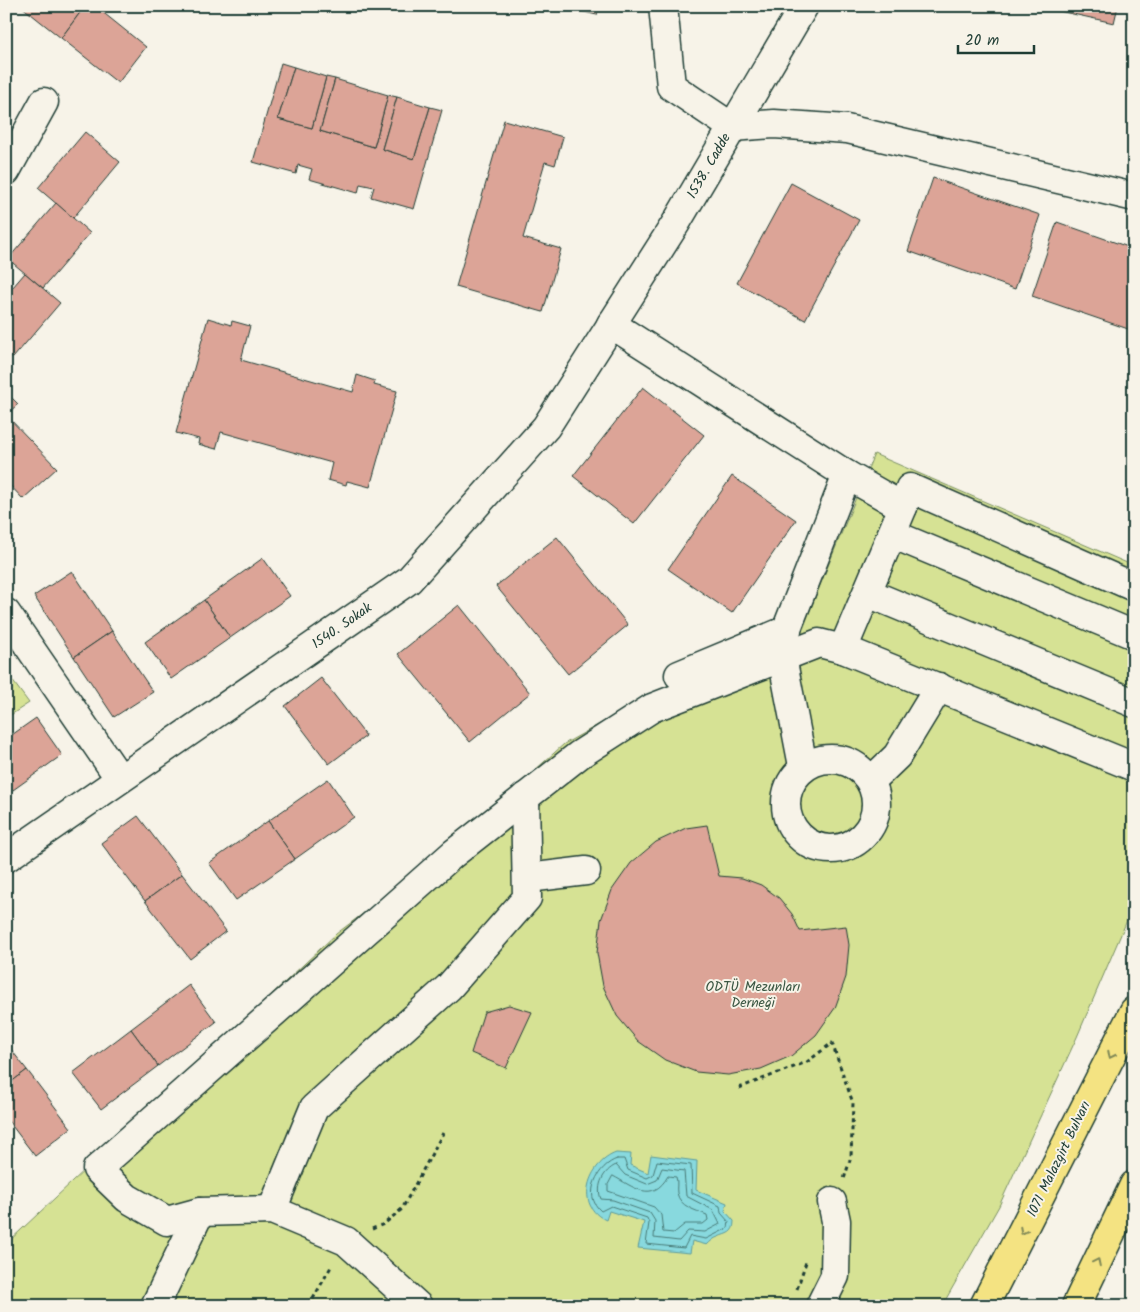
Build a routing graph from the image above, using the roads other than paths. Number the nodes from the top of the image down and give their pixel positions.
1 (663, 6) edge
2 (804, 6) edge
3 (44, 102) dead end
4 (732, 127) junction
5 (6, 171) edge
6 (1134, 197) edge
7 (611, 324) junction
8 (847, 475) junction
9 (903, 507) junction
10 (892, 534) junction
11 (1134, 587) edge
12 (868, 593) junction
13 (6, 613) edge
14 (1134, 635) edge
15 (784, 643) junction
16 (843, 648) junction
17 (679, 675) dead end
18 (939, 687) junction
19 (1134, 703) edge
20 (803, 766) junction
21 (1134, 767) edge
22 (120, 779) junction
23 (871, 781) junction
24 (526, 797) junction
25 (6, 858) edge
26 (586, 871) dead end
27 (528, 878) junction
28 (1134, 1011) edge
29 (1134, 1186) edge
30 (832, 1202) dead end
31 (272, 1210) junction
32 (200, 1212) junction
33 (155, 1306) edge
34 (418, 1306) edge
35 (820, 1306) edge
36 (984, 1306) edge
37 (1076, 1306) edge

1 - 4 street
2 - 4 street, 1538. Cadde
3 - 5 street
4 - 6 street
4 - 7 street, 1538. Cadde
7 - 8 street
7 - 22 street, 1540. Sokak
8 - 9 street
8 - 15 street
9 - 10 street
9 - 11 street
10 - 12 street
10 - 14 street
12 - 16 street
12 - 19 street
13 - 22 street
15 - 16 street
15 - 17 street
15 - 20 street
15 - 24 street
16 - 18 street
18 - 21 street
18 - 23 street
20 - 23 street
20 - 23 street
22 - 25 street, 1540. Sokak
24 - 27 street
24 - 32 street
26 - 27 street
27 - 31 street
28 -> 36 main road, 1071 Malazgirt Bulvarı
37 -> 29 main road
30 - 35 street
31 - 32 street
31 - 34 street
32 - 33 street

